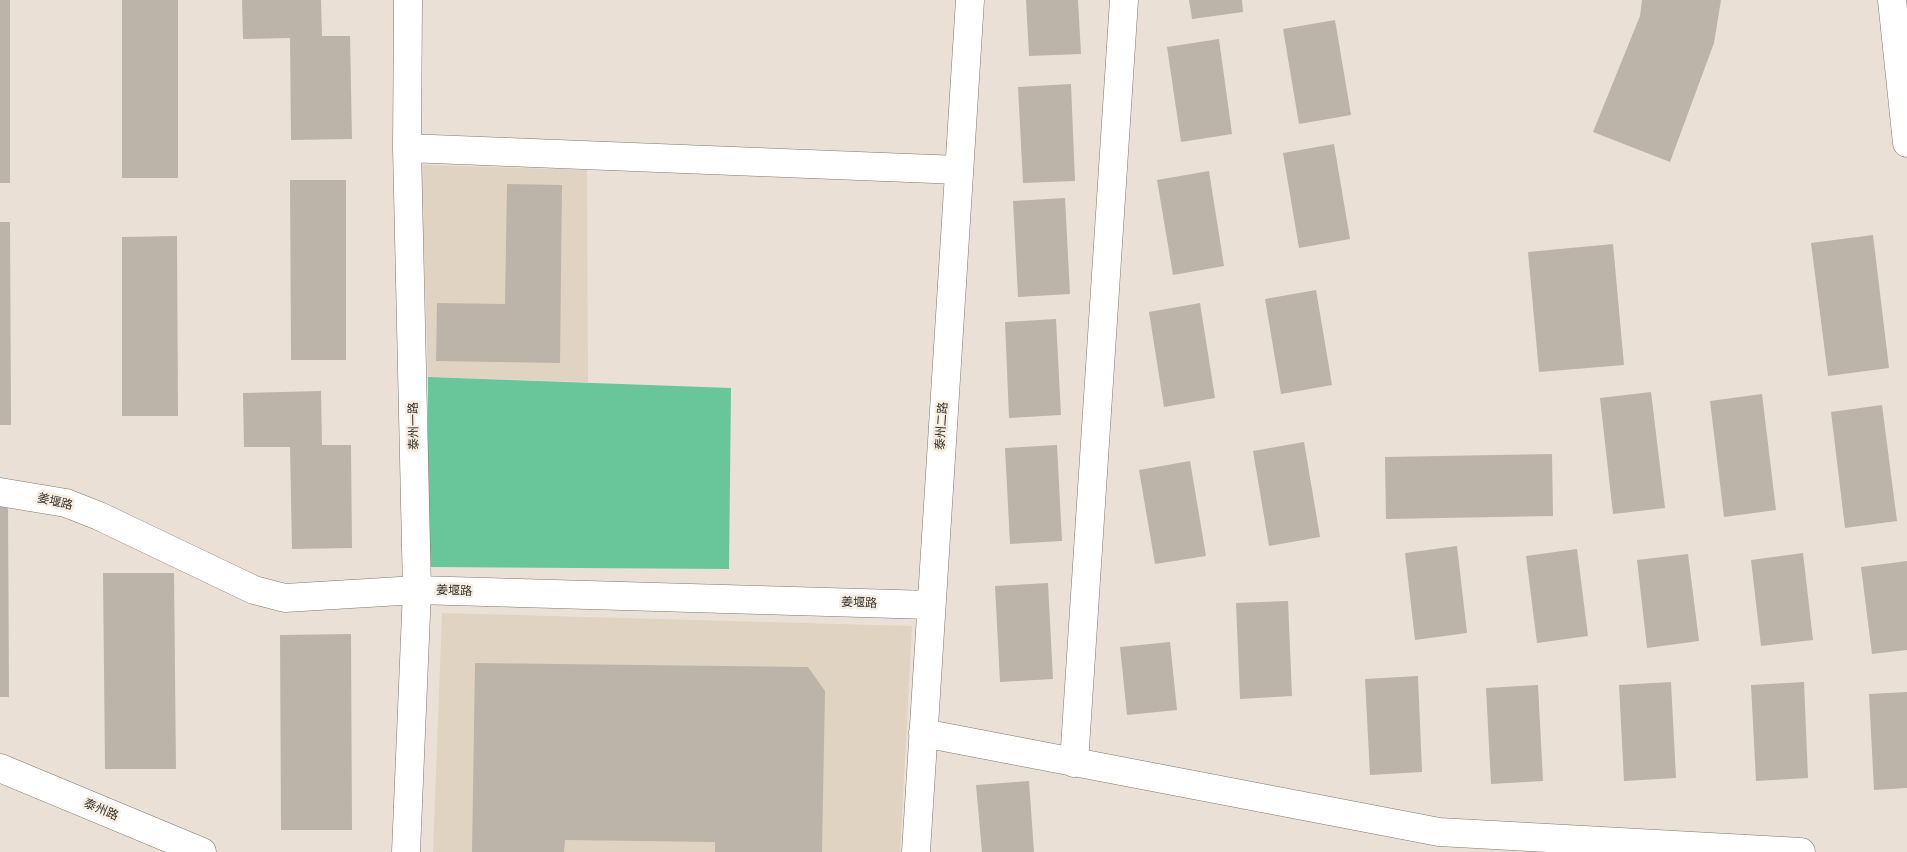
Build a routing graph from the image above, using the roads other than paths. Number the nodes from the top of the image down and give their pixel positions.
1 (408, 0) edge
2 (970, 0) edge
3 (1124, 0) edge
4 (1892, 0) edge
5 (1907, 143) edge
6 (407, 148) junction
7 (959, 170) junction
8 (0, 492) edge
9 (418, 590) junction
10 (930, 605) junction
11 (922, 733) junction
12 (1074, 763) junction
13 (0, 768) edge
14 (202, 852) edge
15 (406, 852) edge
16 (916, 852) edge
17 (1800, 852) edge

1 - 6 street, 泰州一路
2 - 7 street, 泰州二路
3 - 12 street
4 - 5 street
6 - 7 street
6 - 9 street, 泰州一路
7 - 10 street, 泰州二路
8 - 9 street, 姜堰路
9 - 10 street, 姜堰路
9 - 15 street, 泰州一路
10 - 11 street, 泰州二路
11 - 12 street
11 - 16 street, 泰州二路
12 - 17 street
13 - 14 street, 泰州路

